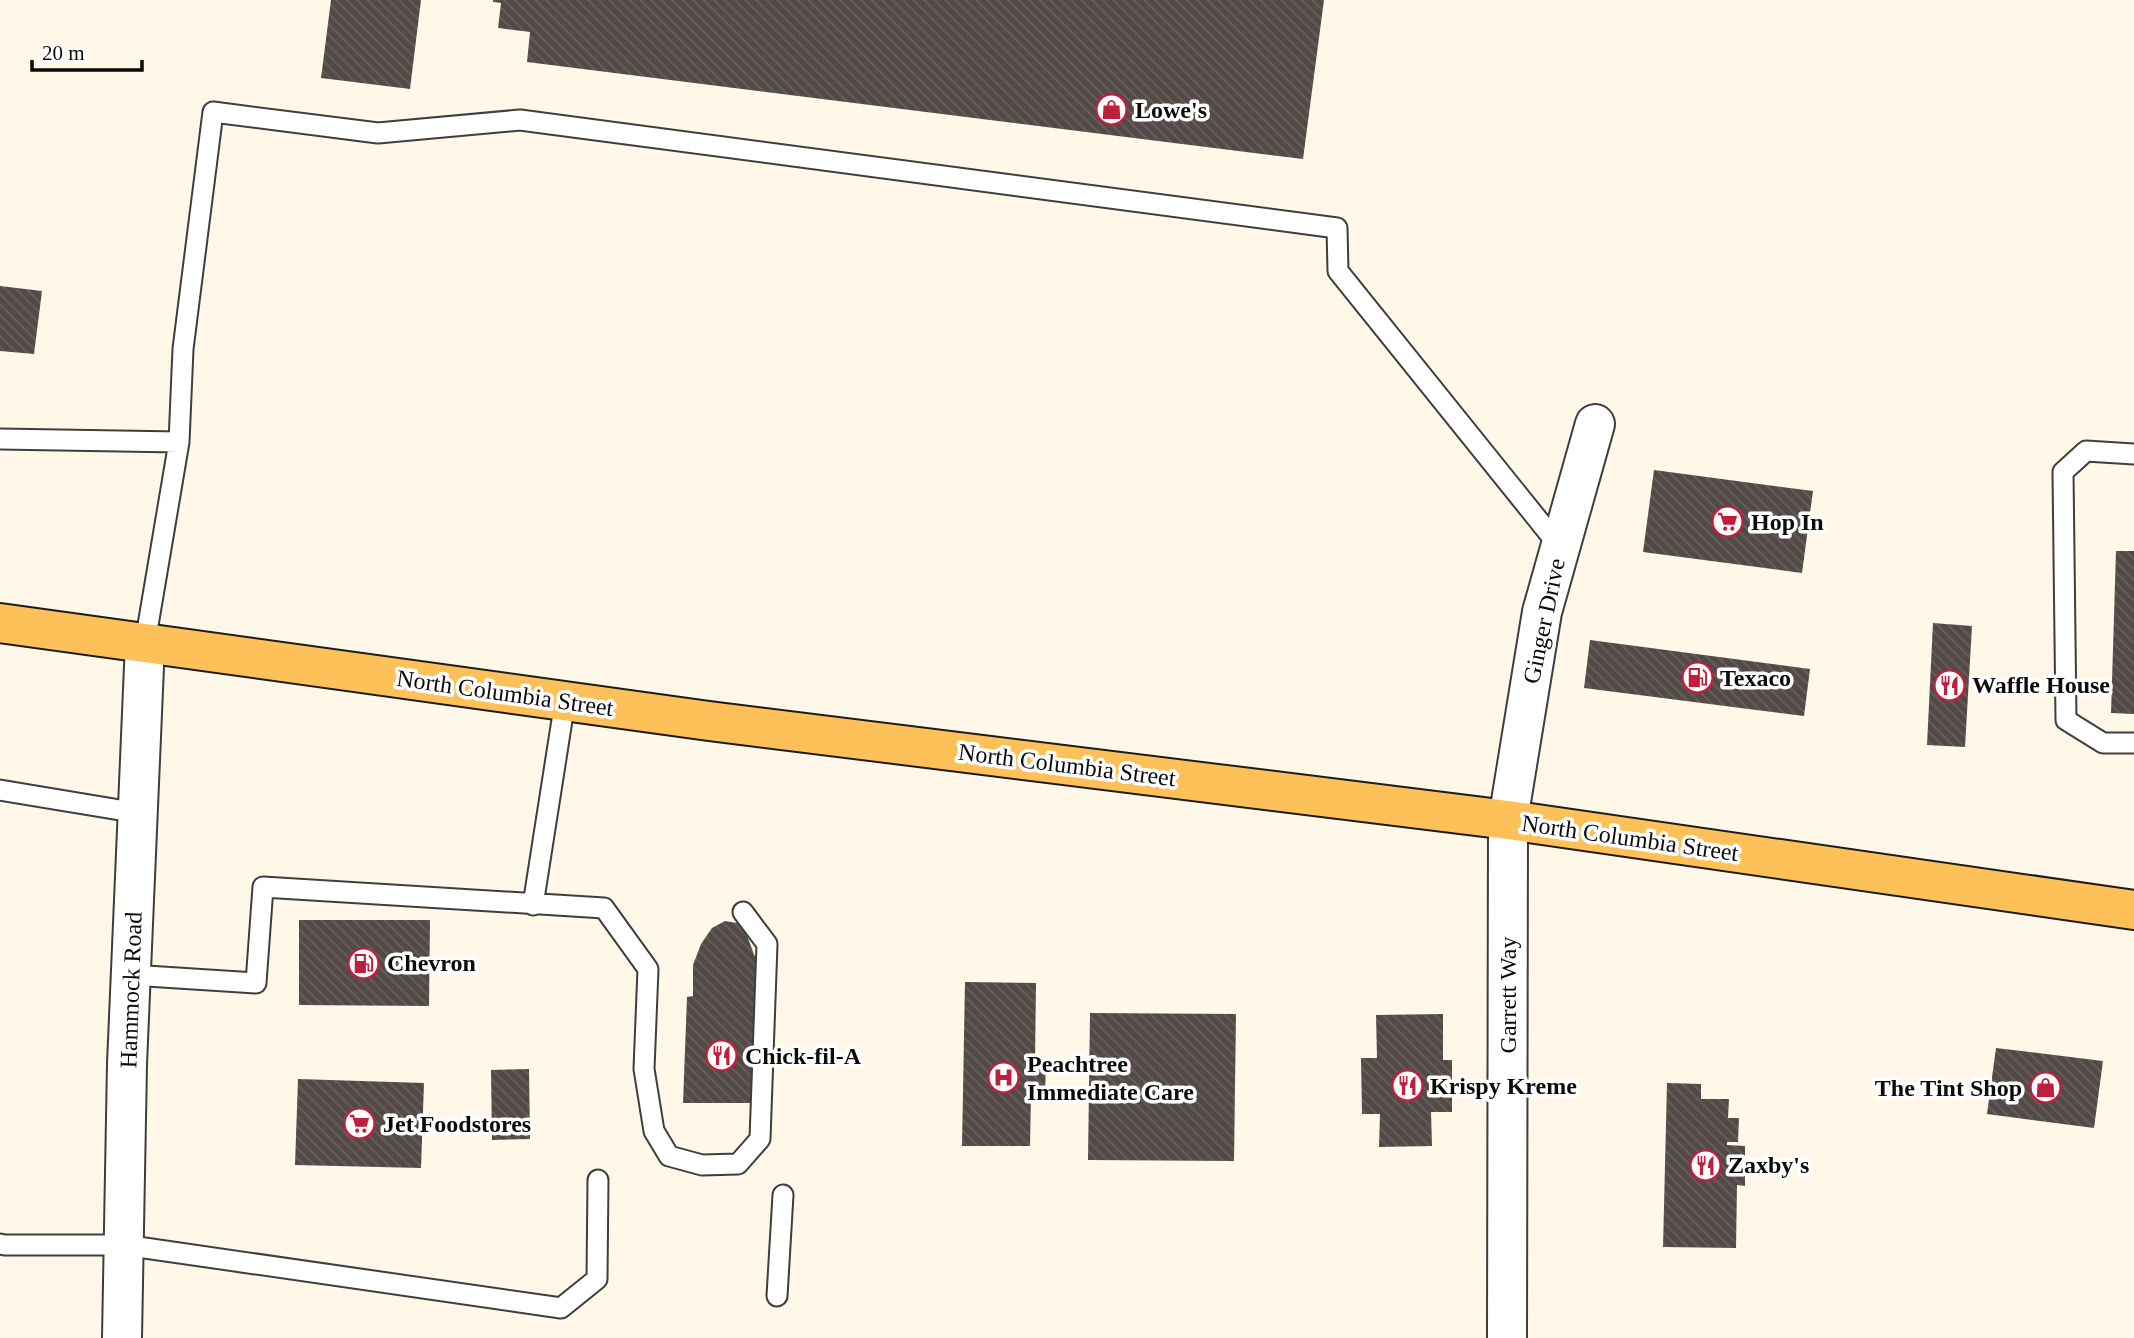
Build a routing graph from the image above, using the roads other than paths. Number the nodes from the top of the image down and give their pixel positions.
1 (1595, 424) dead end
2 (0, 439) edge
3 (179, 442) junction
4 (2134, 454) edge
5 (1560, 547) junction
6 (0, 623) edge
7 (145, 643) junction
8 (565, 701) junction
9 (2134, 743) edge
10 (0, 790) edge
11 (138, 813) junction
12 (1508, 820) junction
13 (533, 905) junction
14 (2134, 910) edge
15 (743, 912) dead end
16 (131, 975) junction
17 (598, 1180) dead end
18 (783, 1195) dead end
19 (0, 1244) edge
20 (124, 1245) junction
21 (777, 1296) dead end
22 (122, 1338) edge
23 (1507, 1338) edge

1 - 5 street, Ginger Drive
2 - 3 lane
3 - 5 lane
3 - 7 lane
4 - 9 lane
5 - 12 street, Ginger Drive
6 - 7 main road, North Columbia Street
7 - 8 main road, North Columbia Street
7 - 11 street, Hammock Road
8 - 12 main road, North Columbia Street
8 - 13 lane
10 - 11 lane
11 - 16 street, Hammock Road
12 - 14 main road, North Columbia Street
12 - 23 street, Garrett Way
13 - 15 lane
13 - 16 lane
16 - 20 street, Hammock Road
17 - 20 lane
18 - 21 lane
19 - 20 lane
20 - 22 street, Hammock Road

